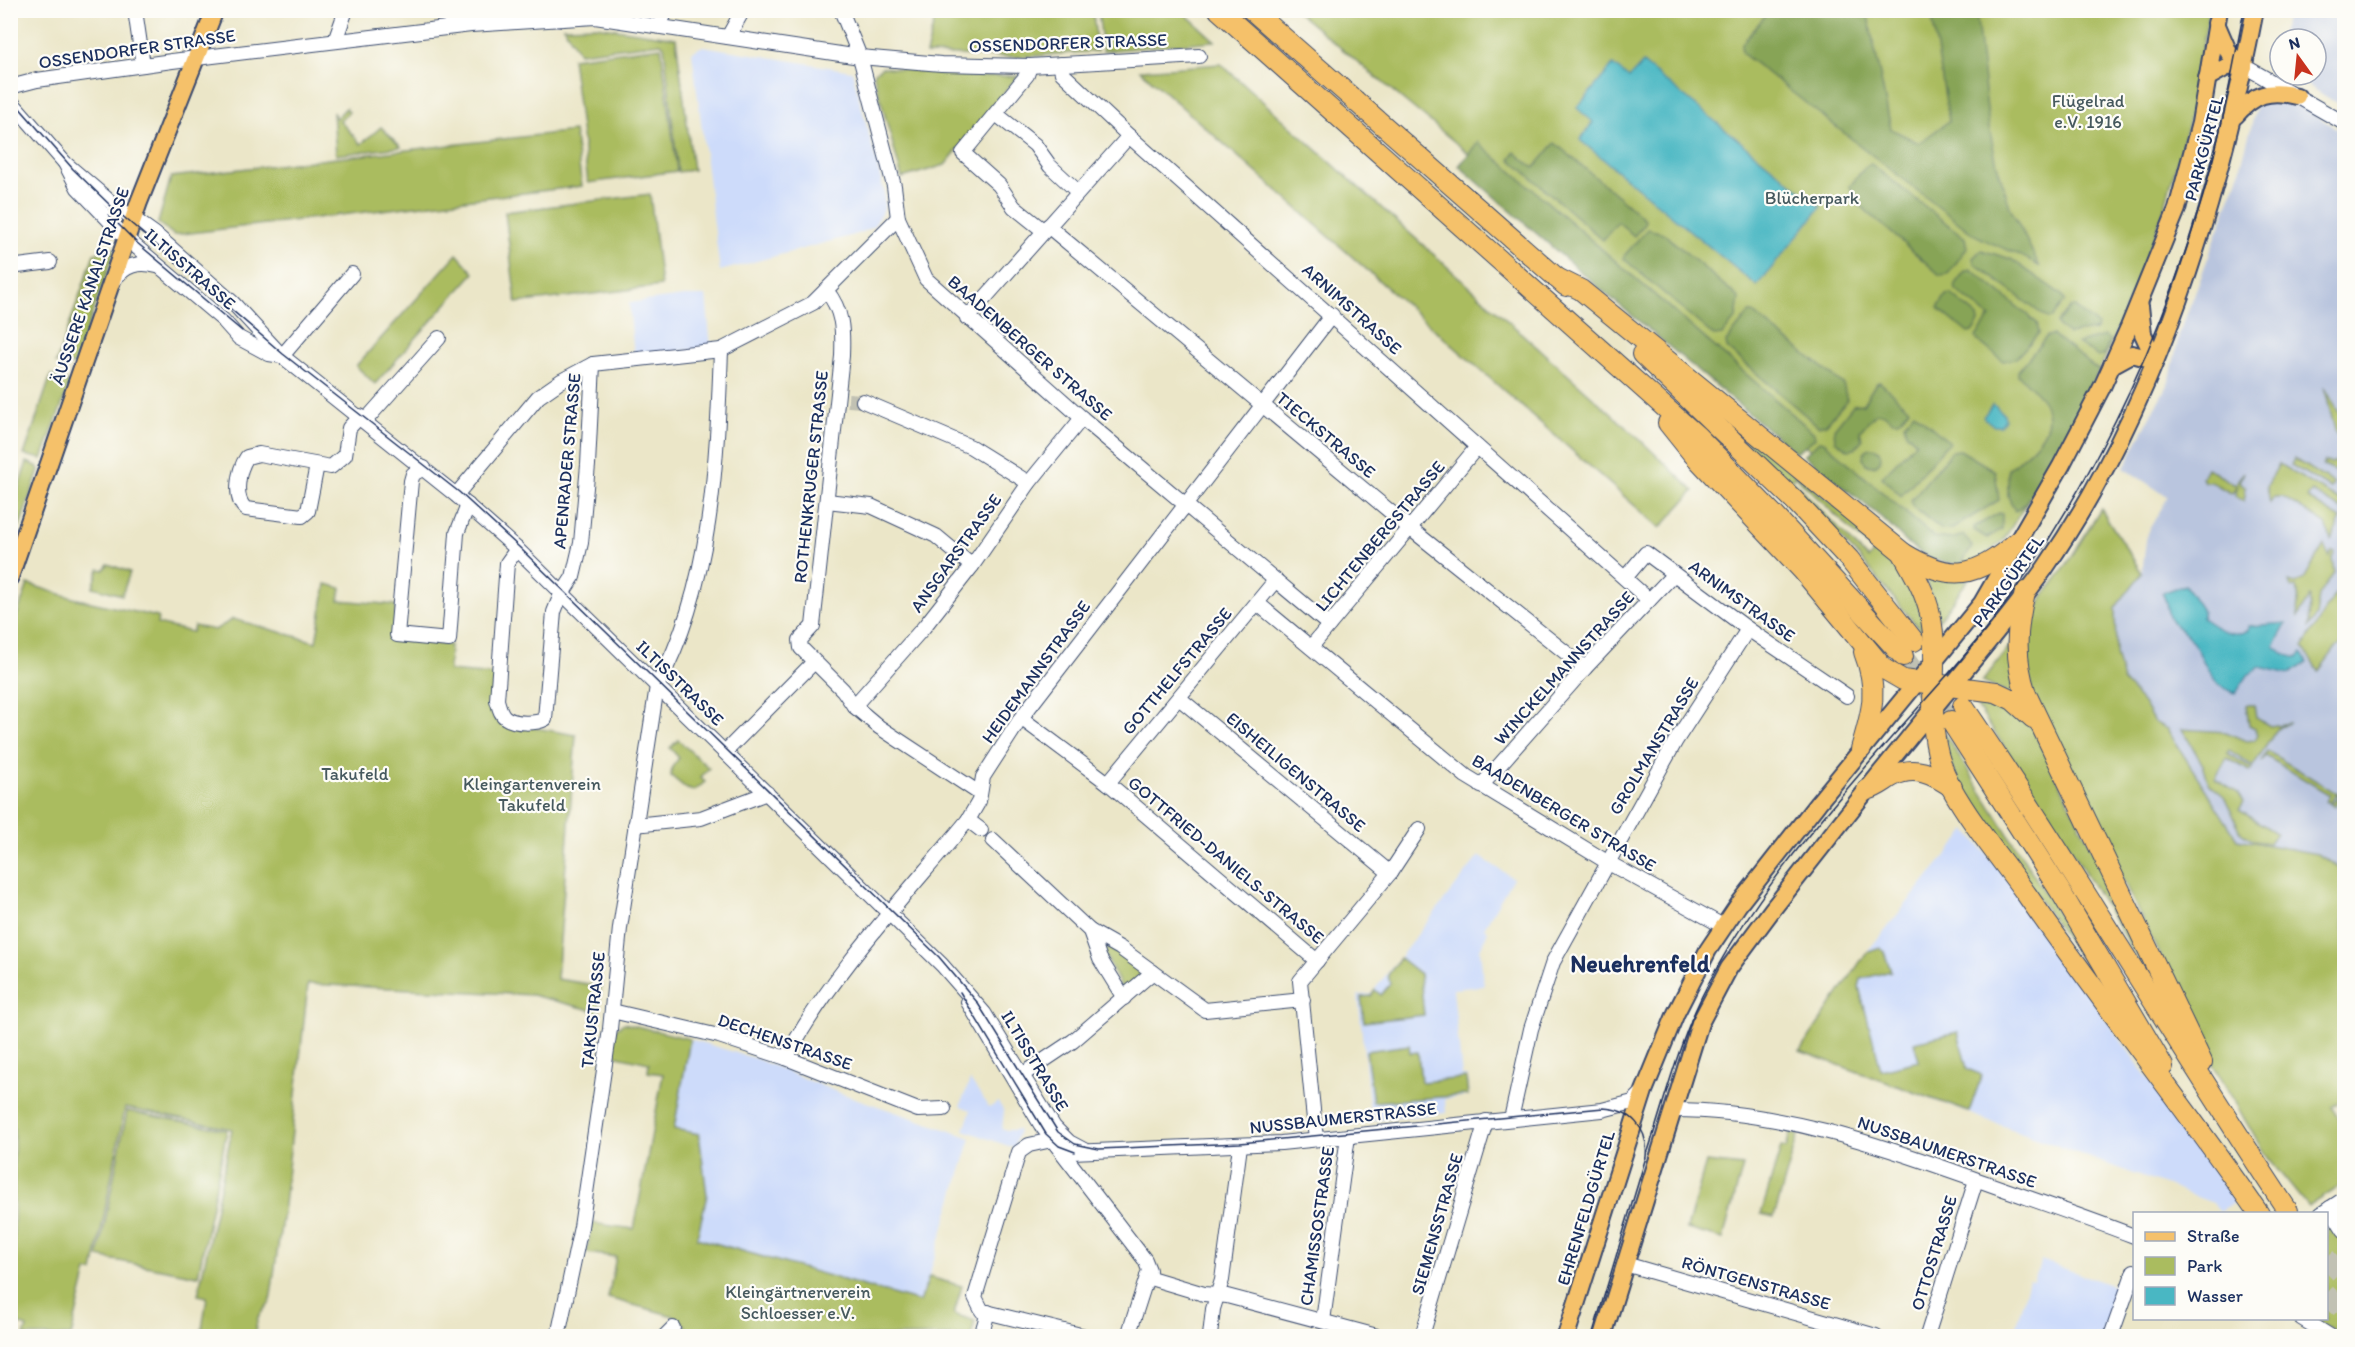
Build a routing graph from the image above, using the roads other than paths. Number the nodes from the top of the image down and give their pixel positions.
1 (135, 10) edge
2 (215, 10) edge
3 (346, 10) edge
4 (476, 10) edge
5 (667, 10) edge
6 (743, 10) edge
7 (841, 10) edge
8 (1219, 10) edge
9 (1252, 10) edge
10 (2255, 10) edge
11 (597, 14) edge
12 (2217, 16) edge
13 (471, 25) junction
14 (658, 26) junction
15 (728, 36) junction
16 (335, 41) junction
17 (1199, 56) dead end
18 (860, 57) junction
19 (195, 58) junction
20 (1060, 64) junction
21 (143, 65) junction
22 (1030, 66) junction
23 (2244, 66) junction
24 (2207, 78) junction
25 (10, 87) edge
26 (2297, 96) junction
27 (10, 100) edge
28 (996, 114) junction
29 (2234, 116) junction
30 (2344, 123) edge
31 (1129, 136) junction
32 (65, 163) junction
33 (146, 186) junction
34 (1078, 192) junction
35 (898, 218) junction
36 (134, 219) junction
37 (1046, 228) junction
38 (155, 234) junction
39 (127, 239) junction
40 (50, 262) dead end
41 (157, 266) junction
42 (10, 267) edge
43 (352, 274) dead end
44 (1557, 278) junction
45 (112, 282) junction
46 (826, 290) junction
47 (2140, 299) junction
48 (1332, 315) junction
49 (967, 318) junction
50 (439, 338) dead end
51 (720, 350) junction
52 (282, 356) junction
53 (2155, 360) junction
54 (593, 364) junction
55 (2112, 365) junction
56 (1649, 396) junction
57 (863, 401) tunnel mouth
58 (1263, 406) junction
59 (363, 418) junction
60 (1082, 418) junction
61 (1477, 447) junction
62 (317, 465) junction
63 (424, 468) junction
64 (1029, 483) junction
65 (456, 495) junction
66 (827, 501) junction
67 (1186, 504) junction
68 (468, 505) junction
69 (1411, 529) junction
70 (2018, 542) junction
71 (517, 549) junction
72 (1902, 552) junction
73 (972, 566) junction
74 (1674, 574) junction
75 (10, 577) edge
76 (1625, 578) junction
77 (1275, 582) junction
78 (2025, 592) junction
79 (562, 594) junction
80 (1649, 600) junction
81 (1257, 603) junction
82 (1329, 625) junction
83 (1849, 626) junction
84 (1748, 629) junction
85 (1311, 647) junction
86 (1934, 661) junction
87 (814, 662) junction
88 (1585, 668) junction
89 (1924, 683) junction
90 (657, 686) junction
91 (1953, 686) junction
92 (1846, 696) dead end
93 (1179, 698) junction
94 (854, 706) junction
95 (1931, 711) junction
96 (1021, 718) junction
97 (2042, 730) junction
98 (1861, 750) junction
99 (725, 752) junction
100 (1107, 783) junction
101 (1481, 786) junction
102 (1952, 787) junction
103 (1868, 790) junction
104 (767, 793) junction
105 (979, 793) junction
106 (968, 820) junction
107 (634, 825) junction
108 (1419, 829) dead end
109 (981, 830) dead end
110 (993, 840) dead end
111 (1607, 862) junction
112 (1390, 873) junction
113 (891, 913) junction
114 (1723, 926) junction
115 (1090, 931) junction
116 (1317, 961) junction
117 (1153, 972) junction
118 (958, 983) junction
119 (1124, 998) junction
120 (1303, 1000) junction
121 (612, 1011) junction
122 (786, 1058) junction
123 (1022, 1075) junction
124 (1644, 1091) junction
125 (944, 1109) dead end
126 (1602, 1110) junction
127 (1672, 1110) junction
128 (2188, 1111) junction
129 (2222, 1112) junction
130 (1511, 1119) junction
131 (1486, 1121) junction
132 (1633, 1122) junction
133 (1348, 1136) junction
134 (1316, 1139) junction
135 (1052, 1140) junction
136 (1240, 1146) junction
137 (1086, 1151) junction
138 (1976, 1180) junction
139 (1089, 1187) junction
140 (2344, 1199) edge
141 (2288, 1211) dead end
142 (2326, 1211) edge
143 (2258, 1212) edge
144 (2328, 1213) edge
145 (2344, 1230) edge
146 (2133, 1236) edge
147 (1625, 1264) junction
148 (2133, 1274) edge
149 (1147, 1277) junction
150 (1217, 1295) junction
151 (988, 1312) junction
152 (2304, 1320) edge
153 (1323, 1321) junction
154 (558, 1336) edge
155 (981, 1336) edge
156 (1085, 1336) edge
157 (1128, 1336) edge
158 (1210, 1336) edge
159 (1377, 1336) edge
160 (1422, 1336) edge
161 (1566, 1336) edge
162 (1603, 1336) edge
163 (1876, 1336) edge
164 (1927, 1336) edge
165 (2111, 1336) edge
166 (2330, 1336) edge

1 - 21 street
2 - 19 main road, ÄUSSERE KANALSTRASSE
3 - 16 street
4 - 13 street
5 - 14 street
6 - 15 street
7 - 18 street, BAADENBERGER STRASSE
8 - 56 highway
9 - 44 highway
10 - 23 main road, PARKGÜRTEL
11 - 13 street, OSSENDORFER STRASSE
11 - 14 street, OSSENDORFER STRASSE
12 - 23 main road
12 - 24 main road, PARKGÜRTEL
13 - 16 street, OSSENDORFER STRASSE
14 - 15 street, OSSENDORFER STRASSE
15 - 18 street, OSSENDORFER STRASSE
16 - 19 street, OSSENDORFER STRASSE
17 - 20 street, OSSENDORFER STRASSE
18 - 22 street, OSSENDORFER STRASSE
18 - 35 street, BAADENBERGER STRASSE
19 - 21 street, OSSENDORFER STRASSE
19 - 33 main road, ÄUSSERE KANALSTRASSE
20 - 22 street, OSSENDORFER STRASSE
20 - 31 street, ARNIMSTRASSE
21 - 25 street, OSSENDORFER STRASSE
22 - 28 street
23 - 24 main road
23 - 26 street
23 - 29 main road, PARKGÜRTEL
24 - 47 main road, PARKGÜRTEL
26 - 29 main road
26 - 30 street
27 - 32 street, ILTISSTRASSE
28 - 34 street
28 - 37 street, TIECKSTRASSE
29 - 53 main road, PARKGÜRTEL
31 - 34 street
31 - 48 street, ARNIMSTRASSE
32 - 36 street, ILTISSTRASSE
32 - 39 street, ILTISSTRASSE
33 - 36 main road, ÄUSSERE KANALSTRASSE
33 - 38 street
34 - 37 street
35 - 46 street
35 - 49 street, BAADENBERGER STRASSE
36 - 38 street, ILTISSTRASSE
36 - 39 main road, ÄUSSERE KANALSTRASSE
37 - 49 street
37 - 58 street, TIECKSTRASSE
38 - 52 street, ILTISSTRASSE
39 - 41 street, ILTISSTRASSE
39 - 45 main road, ÄUSSERE KANALSTRASSE
40 - 42 street
41 - 45 street
41 - 52 street, ILTISSTRASSE
43 - 52 street
44 - 56 highway
44 - 72 highway
45 - 75 main road, ÄUSSERE KANALSTRASSE
46 - 51 street
46 - 66 street, ROTHENKRUGER STRASSE
47 - 53 main road
47 - 55 main road, PARKGÜRTEL
48 - 58 street, HEIDEMANNSTRASSE
48 - 61 street, ARNIMSTRASSE
49 - 60 street, BAADENBERGER STRASSE
50 - 59 street
51 - 54 street
51 - 90 street, TAKUSTRASSE
52 - 59 street, ILTISSTRASSE
53 - 55 main road
53 - 78 main road, PARKGÜRTEL
54 - 65 street
54 - 79 street, APENRADER STRASSE
55 - 70 main road, PARKGÜRTEL
56 - 83 highway
57 - 64 street
58 - 67 street, HEIDEMANNSTRASSE
58 - 69 street, TIECKSTRASSE
59 - 62 street
59 - 63 street, ILTISSTRASSE
60 - 64 street, ANSGARSTRASSE
60 - 67 street, BAADENBERGER STRASSE
61 - 69 street, LICHTENBERGSTRASSE
61 - 76 street, ARNIMSTRASSE
62 - 62 street
63 - 65 street, ILTISSTRASSE
63 - 68 street
64 - 73 street, ANSGARSTRASSE
65 - 68 street, ILTISSTRASSE
66 - 73 street
66 - 87 street, ROTHENKRUGER STRASSE
67 - 77 street, BAADENBERGER STRASSE
67 - 96 street, HEIDEMANNSTRASSE
68 - 71 street, ILTISSTRASSE
69 - 82 street, LICHTENBERGSTRASSE
69 - 88 street, TIECKSTRASSE
70 - 72 highway
70 - 86 main road, PARKGÜRTEL
71 - 79 street, ILTISSTRASSE
71 - 79 street, APENRADER STRASSE
72 - 86 highway
73 - 94 street, ANSGARSTRASSE
74 - 76 street, ARNIMSTRASSE
74 - 80 street, WINCKELMANNSTRASSE
74 - 84 street, ARNIMSTRASSE
76 - 80 street, ARNIMSTRASSE
77 - 81 street, GOTTHELFSTRASSE
77 - 82 street, BAADENBERGER STRASSE
78 - 91 main road, PARKGÜRTEL
78 - 97 highway
79 - 90 street, ILTISSTRASSE
80 - 88 street, WINCKELMANNSTRASSE
81 - 85 street, BAADENBERGER STRASSE
81 - 93 street, GOTTHELFSTRASSE
82 - 85 street, LICHTENBERGSTRASSE
83 - 89 highway
83 - 98 highway
84 - 92 street, ARNIMSTRASSE
84 - 111 street, GROLMANSTRASSE
85 - 101 street, BAADENBERGER STRASSE
86 - 89 highway
87 - 94 street
87 - 99 street
88 - 101 street, WINCKELMANNSTRASSE
89 - 91 highway
89 - 95 highway
89 - 98 main road
90 - 99 street, ILTISSTRASSE
90 - 107 street, TAKUSTRASSE
91 - 95 main road, PARKGÜRTEL
91 - 97 highway
93 - 100 street, GOTTHELFSTRASSE
93 - 112 street, EISHEILIGENSTRASSE
94 - 105 street
95 - 102 highway
95 - 103 main road, PARKGÜRTEL
96 - 100 street, GOTTFRIED-DANIELS-STRASSE
96 - 105 street, HEIDEMANNSTRASSE
97 - 129 highway
98 - 114 main road
99 - 104 street, ILTISSTRASSE
100 - 116 street, GOTTFRIED-DANIELS-STRASSE
101 - 111 street, BAADENBERGER STRASSE
102 - 103 highway
102 - 128 highway
103 - 127 main road, PARKGÜRTEL
104 - 107 street
104 - 113 street, ILTISSTRASSE
105 - 106 street, HEIDEMANNSTRASSE
106 - 109 street
106 - 113 street, HEIDEMANNSTRASSE
107 - 121 street, TAKUSTRASSE
108 - 112 street
110 - 115 street
111 - 114 street, BAADENBERGER STRASSE
111 - 130 street, GROLMANSTRASSE
112 - 116 street
113 - 118 street, ILTISSTRASSE
113 - 122 street, HEIDEMANNSTRASSE
114 - 124 main road
115 - 117 street
115 - 119 street
116 - 120 street, GOTTFRIED-DANIELS-STRASSE
117 - 119 street
117 - 120 street
118 - 123 street, ILTISSTRASSE
118 - 135 street, ILTISSTRASSE
119 - 123 street
120 - 134 street, GOTTFRIED-DANIELS-STRASSE
121 - 122 street, DECHENSTRASSE
121 - 154 street, TAKUSTRASSE
122 - 125 street, DECHENSTRASSE
123 - 137 street, ILTISSTRASSE
124 - 126 street, NUSSBAUMERSTRASSE
124 - 132 main road, EHRENFELDGÜRTEL
126 - 130 street, NUSSBAUMERSTRASSE
126 - 132 street, NUSSBAUMERSTRASSE
127 - 138 street, NUSSBAUMERSTRASSE
127 - 147 main road
128 - 129 highway
128 - 143 highway
129 - 141 highway
130 - 131 street, NUSSBAUMERSTRASSE
131 - 133 street, NUSSBAUMERSTRASSE
131 - 160 street, SIEMENSSTRASSE
132 - 161 main road, EHRENFELDGÜRTEL
133 - 134 street, NUSSBAUMERSTRASSE
133 - 153 street, CHAMISSOSTRASSE
134 - 136 street, NUSSBAUMERSTRASSE
135 - 137 street, ILTISSTRASSE
135 - 139 street, ILTISSTRASSE
135 - 151 street
136 - 137 street, NUSSBAUMERSTRASSE
136 - 150 street
137 - 139 street
138 - 146 street, NUSSBAUMERSTRASSE
138 - 164 street, OTTOSTRASSE
139 - 149 street, ILTISSTRASSE
140 - 142 street
144 - 145 street
147 - 162 main road
147 - 163 street, RÖNTGENSTRASSE
148 - 165 street
149 - 150 street
149 - 157 street
150 - 153 street
150 - 158 street
151 - 155 street
151 - 156 street
152 - 166 street
153 - 159 street

